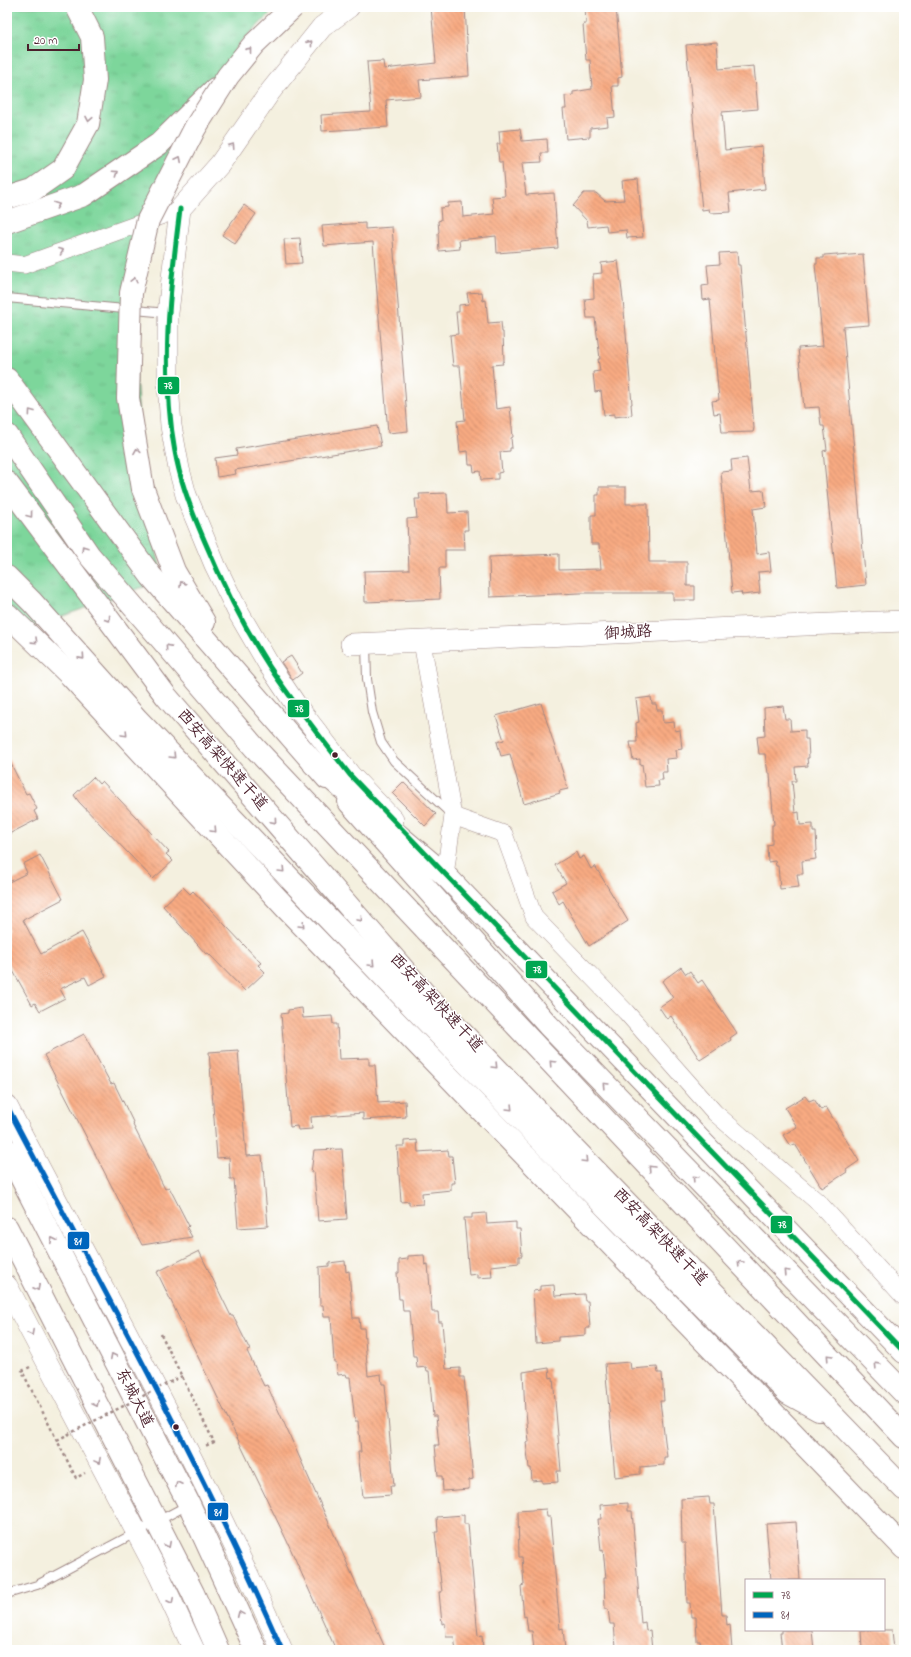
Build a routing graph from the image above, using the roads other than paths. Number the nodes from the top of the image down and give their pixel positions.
1 (77, 7) edge
2 (293, 7) edge
3 (349, 7) edge
4 (228, 76) junction
5 (7, 198) edge
6 (180, 209) junction
7 (7, 222) edge
8 (7, 263) edge
9 (7, 298) edge
10 (168, 313) junction
11 (7, 379) edge
12 (7, 435) edge
13 (7, 483) edge
14 (7, 577) edge
15 (7, 614) edge
16 (904, 621) edge
17 (422, 642) junction
18 (358, 644) joint
19 (230, 666) junction
20 (314, 764) junction
21 (453, 816) junction
22 (445, 875) junction
23 (7, 1106) edge
24 (7, 1150) edge
25 (7, 1228) edge
26 (7, 1286) edge
27 (904, 1297) edge
28 (904, 1352) edge
29 (904, 1393) edge
30 (840, 1422) junction
31 (904, 1437) edge
32 (904, 1489) edge
33 (189, 1504) junction
34 (156, 1521) junction
35 (135, 1532) junction
36 (904, 1548) edge
37 (7, 1594) edge
38 (194, 1650) edge
39 (218, 1650) edge
40 (256, 1650) edge
41 (282, 1650) edge

1 -> 5 main road
4 -> 2 main road, bridge
6 -> 3 street
7 -> 4 main road, bridge
19 -> 4 main road, bridge
8 -> 6 street
6 - 10 street
9 - 10 lane
10 - 22 street
19 -> 11 main road
31 -> 12 main road, 西安高架快速干道
13 -> 30 main road, 西安高架快速干道
14 -> 30 main road
15 -> 36 main road
16 - 17 street, 御城路
17 - 18 street, 御城路
17 - 21 street
18 - 21 lane
19 - 20 main road
20 - 22 main road
29 -> 20 main road
21 - 22 street
21 - 27 street
22 - 28 main road
23 - 41 street
33 -> 24 main road, 东城大道
25 -> 34 main road
26 -> 35 street
30 - 32 main road, 西安高架快速干道
33 - 34 lane
40 -> 33 main road, 东城大道
34 - 35 lane
34 -> 39 main road
35 - 37 lane
35 -> 38 street

